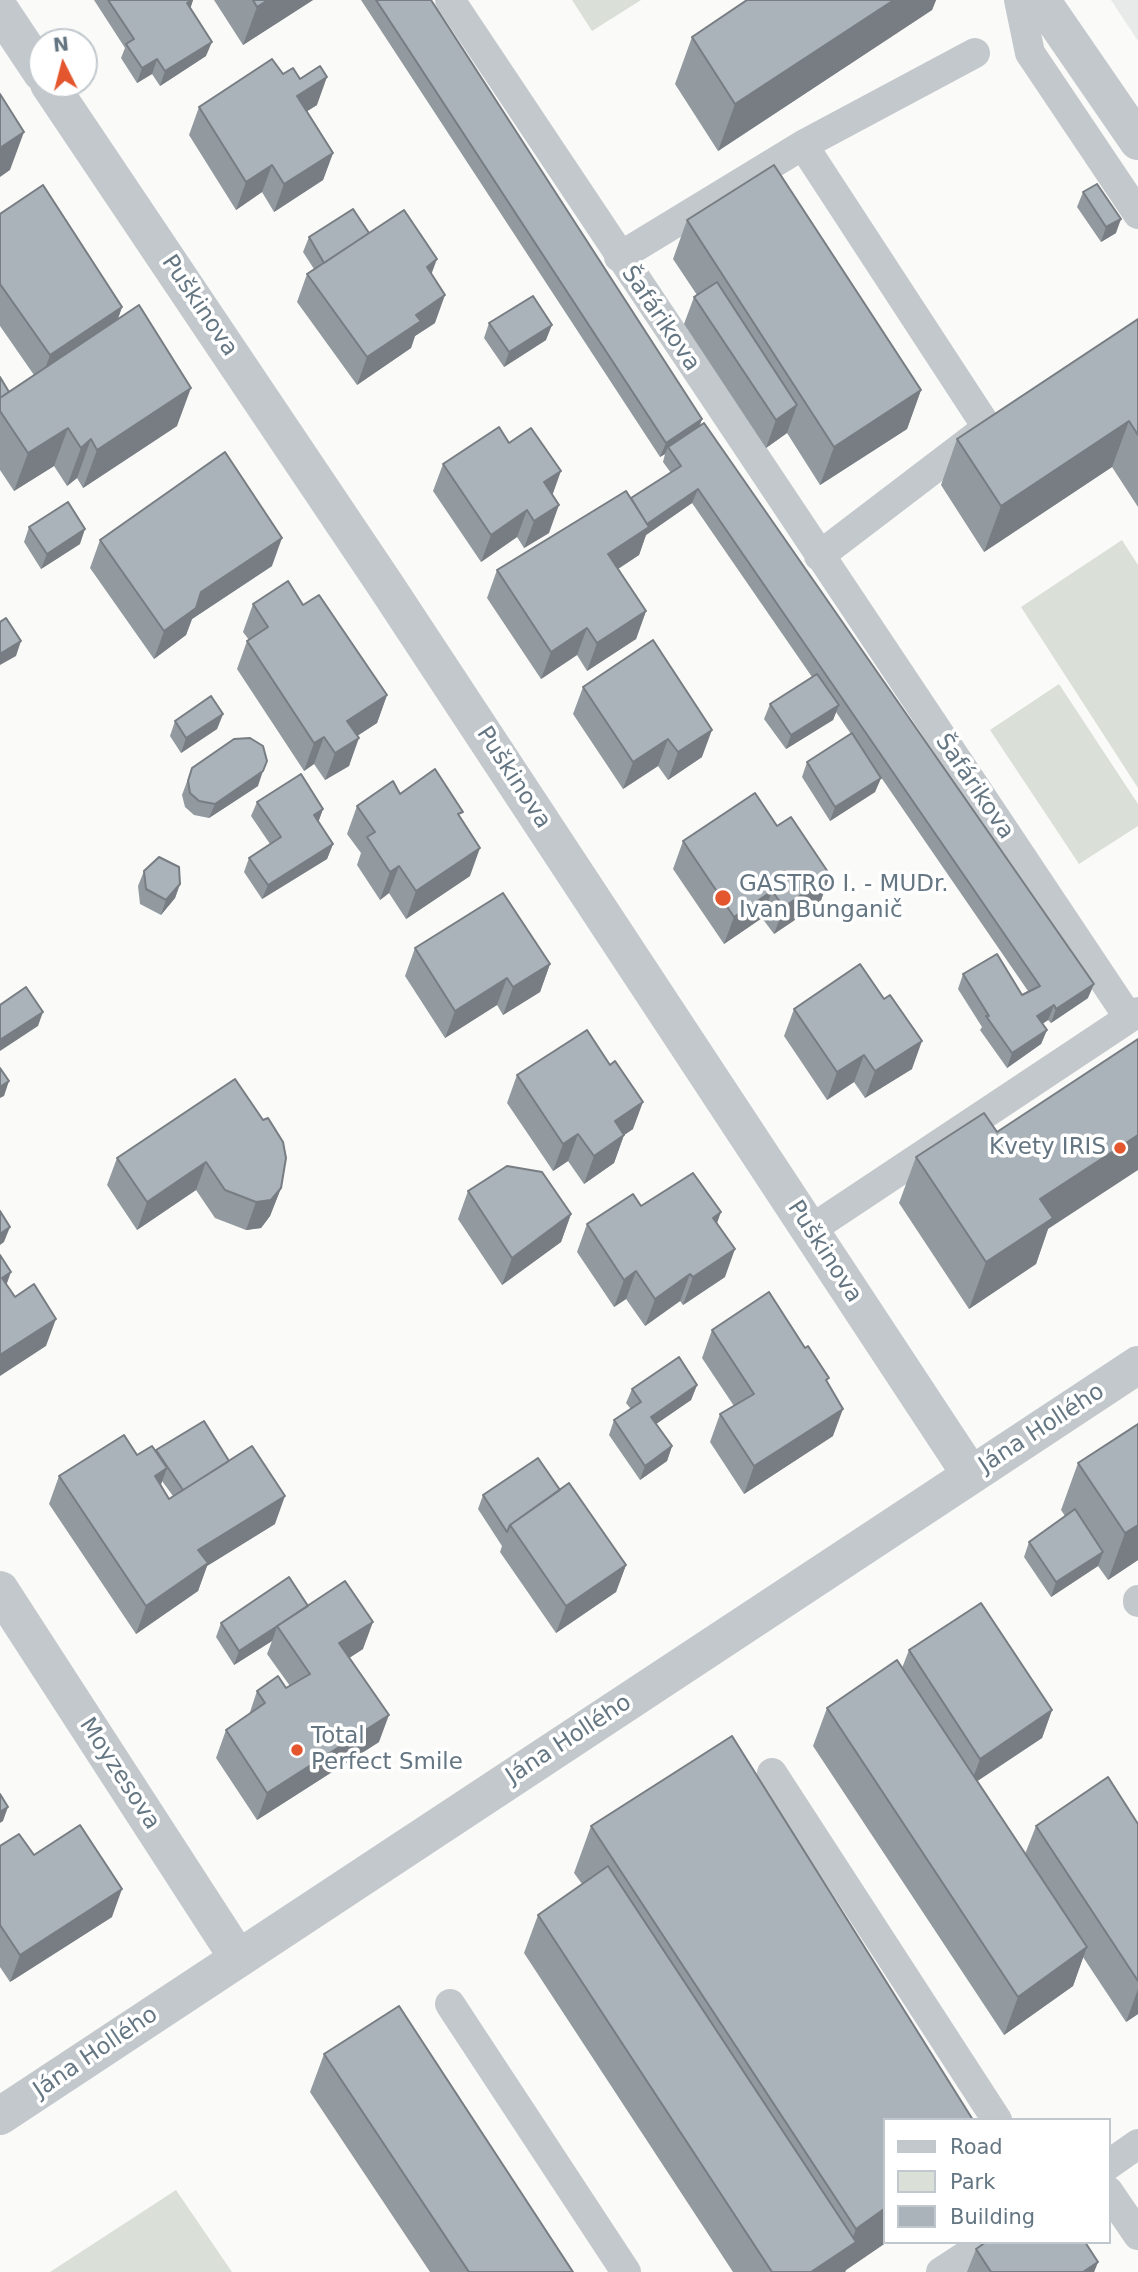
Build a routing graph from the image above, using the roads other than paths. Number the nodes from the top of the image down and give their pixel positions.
1 (450, 0) edge
2 (1019, 0) edge
3 (1041, 0) edge
4 (0, 10) edge
5 (28, 52) edge
6 (975, 53) dead end
7 (58, 98) edge
8 (1138, 141) edge
9 (803, 145) junction
10 (1138, 214) edge
11 (619, 257) junction
12 (819, 556) junction
13 (1133, 1016) edge
14 (810, 1230) junction
15 (1138, 1366) edge
16 (971, 1475) junction
17 (0, 1590) edge
18 (772, 1773) dead end
19 (238, 1958) junction
20 (450, 2004) dead end
21 (0, 2116) edge
22 (996, 2118) edge
23 (1138, 2144) edge
24 (1110, 2164) edge
25 (1110, 2195) edge
26 (1138, 2235) edge
27 (984, 2244) edge
28 (626, 2272) edge
29 (940, 2272) edge

1 - 11 lane, Šafárikova
2 - 10 lane
3 - 8 street
4 - 5 street
6 - 9 lane, Šafárikova
7 - 14 street, Puškinova
9 - 11 lane, Šafárikova
9 - 12 lane
11 - 12 lane, Šafárikova
12 - 13 lane, Šafárikova
13 - 14 lane
14 - 16 street, Puškinova
15 - 16 street, Jána Hollého
16 - 19 street, Jána Hollého
17 - 19 street, Moyzesova
18 - 22 lane
19 - 21 street, Jána Hollého
20 - 28 lane
23 - 24 lane
25 - 26 lane
27 - 29 lane

